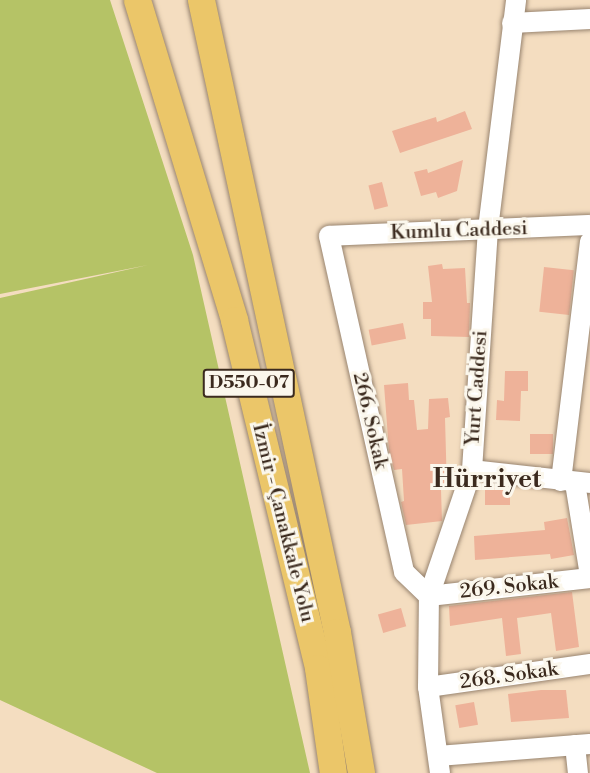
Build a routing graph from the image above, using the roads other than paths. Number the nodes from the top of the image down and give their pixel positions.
1 (137, 0) edge
2 (201, 0) edge
3 (516, 0) edge
4 (590, 19) edge
5 (512, 23) junction
6 (590, 225) edge
7 (488, 229) junction
8 (328, 236) joint
9 (590, 242) edge
10 (472, 470) junction
11 (576, 483) edge
12 (590, 577) edge
13 (429, 596) junction
14 (590, 664) edge
15 (428, 687) junction
16 (582, 744) edge
17 (439, 764) edge
18 (333, 773) edge
19 (361, 773) edge
20 (578, 773) edge

1 - 18 highway, İzmir - Çanakkale Yolu / D550-07
2 - 19 highway, İzmir - Çanakkale Yolu / D550-07
3 - 5 street, Yurt Caddesi
4 - 5 street
5 - 7 street, Yurt Caddesi
6 - 7 street, Kumlu Caddesi
7 - 8 street, Kumlu Caddesi
7 - 10 street, Yurt Caddesi
8 - 13 street, 266. Sokak
9 - 11 street
10 - 11 street
10 - 13 street, Yurt Caddesi
11 - 12 street
12 - 13 street, 269. Sokak
13 - 15 street, Yurt Caddesi
14 - 15 street, 268. Sokak
15 - 17 street, Yurt Caddesi
16 - 17 street
16 - 20 street

